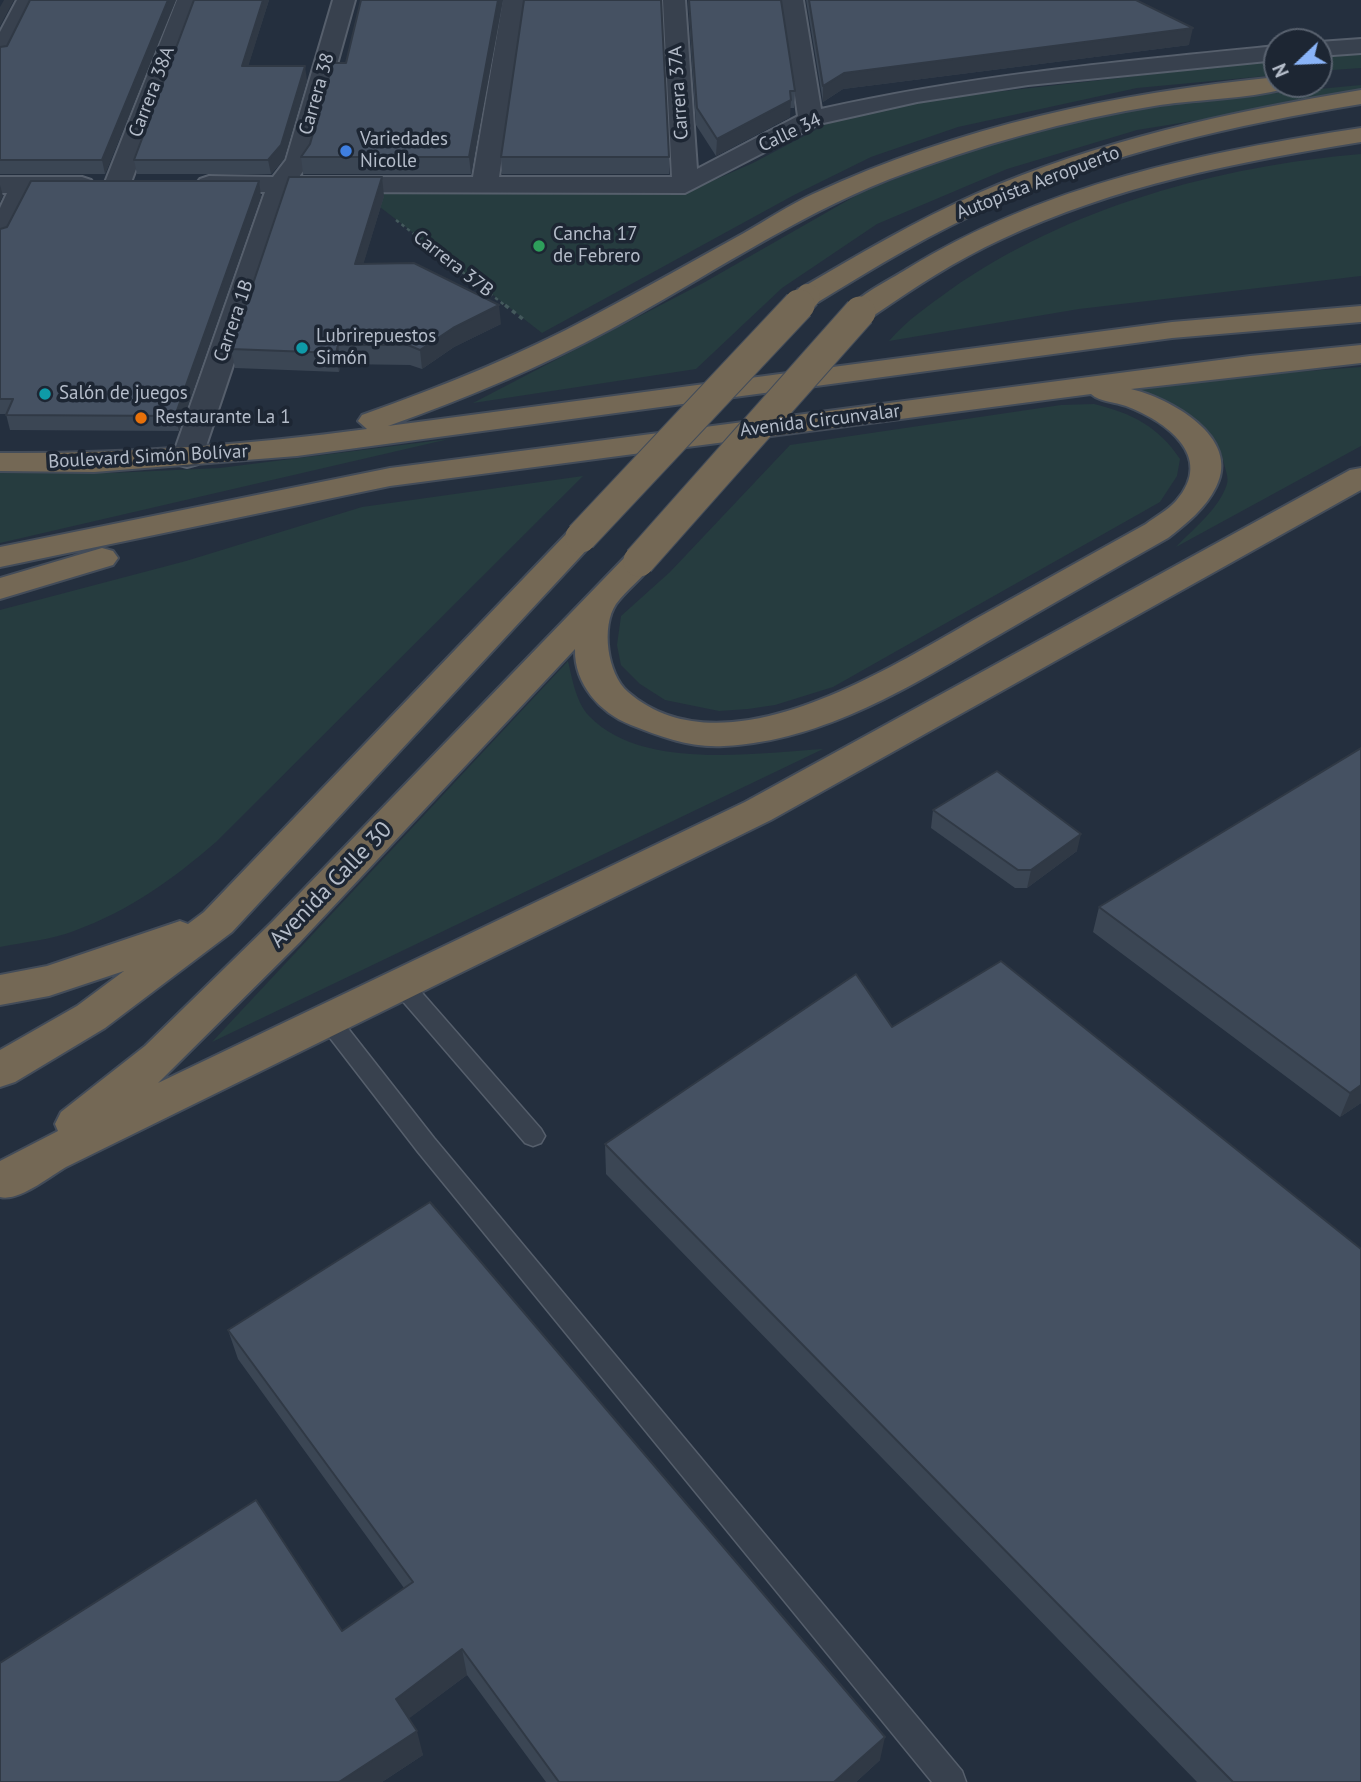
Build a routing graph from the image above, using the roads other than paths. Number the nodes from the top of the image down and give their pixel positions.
1 (28, 0) edge
2 (188, 0) edge
3 (344, 0) edge
4 (514, 0) edge
5 (674, 0) edge
6 (792, 0) edge
7 (1203, 40) dead end
8 (1361, 46) edge
9 (1333, 49) edge
10 (0, 53) edge
11 (1263, 54) edge
12 (1237, 57) junction
13 (1361, 76) edge
14 (1333, 79) edge
15 (1263, 85) edge
16 (1361, 97) edge
17 (811, 119) junction
18 (1361, 135) edge
19 (1312, 142) junction
20 (1361, 142) edge
21 (281, 183) junction
22 (485, 183) junction
23 (144, 184) edge
24 (185, 184) edge
25 (12, 185) edge
26 (117, 185) junction
27 (685, 185) junction
28 (0, 234) edge
29 (1361, 298) edge
30 (1361, 314) edge
31 (1172, 330) junction
32 (1361, 354) edge
33 (1080, 388) junction
34 (297, 447) junction
35 (187, 458) junction
36 (0, 462) edge
37 (1361, 477) edge
38 (281, 502) junction
39 (0, 557) edge
40 (639, 561) joint
41 (0, 589) edge
42 (598, 608) junction
43 (218, 922) junction
44 (402, 985) junction
45 (0, 990) edge
46 (328, 1018) junction
47 (0, 1070) edge
48 (533, 1136) dead end
49 (2, 1181) edge
50 (951, 1782) edge

1 - 10 street
2 - 26 street, Carrera 38A
3 - 21 street, Carrera 38
4 - 22 street
5 - 27 street, Carrera 37A
6 - 17 street
7 - 12 street
8 - 9 street
11 - 12 street, Calle 34
12 - 17 street, Calle 34
13 - 14 highway
15 - 34 highway
16 - 43 highway, Autopista Aeropuerto, bridge
17 - 27 street, Calle 34
18 - 19 highway, Autopista Aeropuerto
19 - 20 highway
19 - 40 highway, Autopista Aeropuerto, bridge
21 - 22 street, Calle 34
21 - 24 street, Calle 34
21 - 35 street, Carrera 1B
22 - 27 street, Calle 34
23 - 26 street
25 - 26 street
25 - 28 street
29 - 31 highway
30 - 31 highway, Avenida Circunvalar
31 - 34 highway, Avenida Circunvalar
32 - 33 highway, Avenida Circunvalar
33 - 38 highway, Avenida Circunvalar
33 - 42 highway
34 - 35 highway, Boulevard Simón Bolívar
35 - 36 highway, Boulevard Simón Bolívar
37 - 44 highway
38 - 39 highway
38 - 41 highway
40 - 42 highway, Avenida Calle 30
42 - 49 highway, Avenida Calle 30
43 - 45 highway
43 - 47 highway
44 - 46 highway
44 - 48 lane
46 - 49 highway
46 - 50 lane

